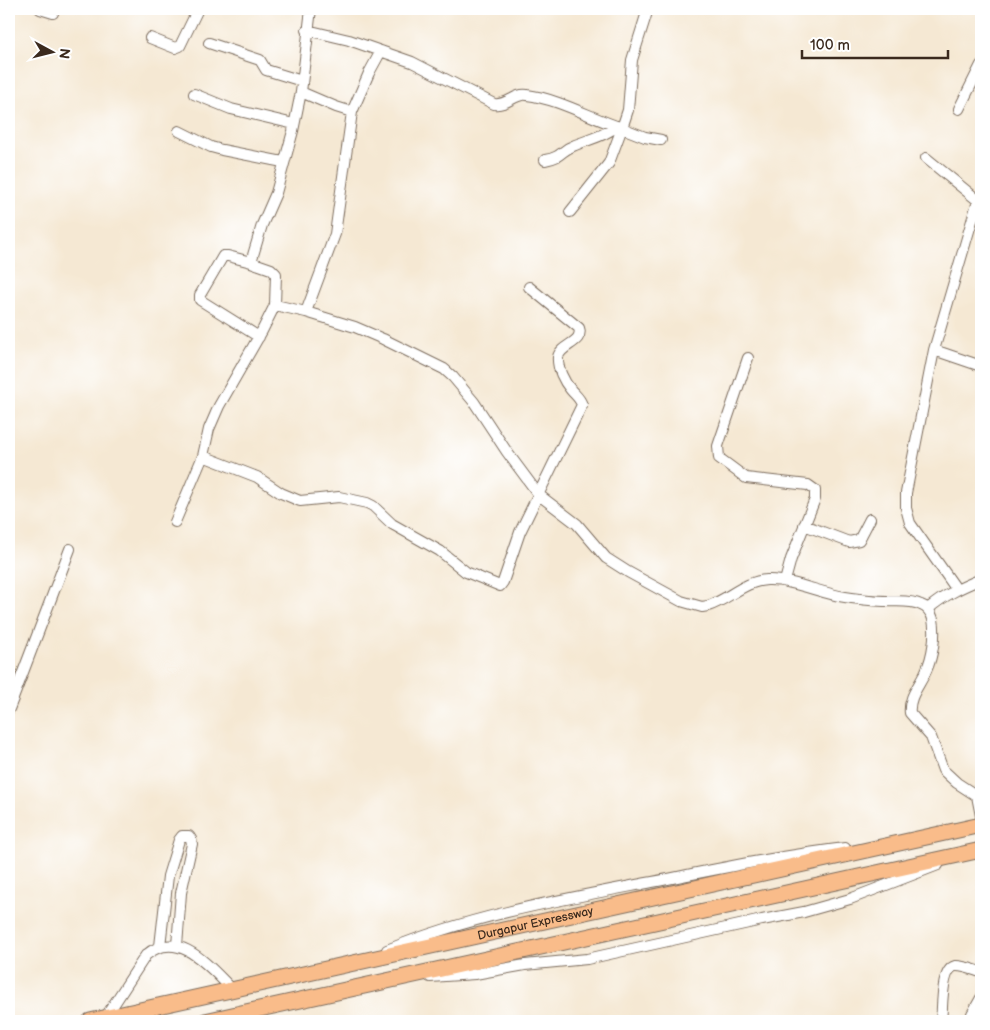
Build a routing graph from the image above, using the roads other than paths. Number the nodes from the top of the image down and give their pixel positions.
1 (40, 9) edge
2 (198, 9) edge
3 (311, 9) edge
4 (648, 9) edge
5 (53, 13) dead end
6 (307, 30) junction
7 (150, 38) dead end
8 (209, 43) dead end
9 (381, 51) junction
10 (981, 65) edge
11 (302, 86) junction
12 (194, 94) dead end
13 (958, 109) dead end
14 (352, 112) junction
15 (294, 124) junction
16 (620, 127) junction
17 (179, 131) dead end
18 (661, 140) dead end
19 (926, 158) dead end
20 (545, 160) dead end
21 (283, 162) junction
22 (981, 202) edge
23 (570, 212) dead end
24 (251, 262) junction
25 (529, 287) dead end
26 (275, 305) junction
27 (306, 312) junction
28 (259, 337) junction
29 (934, 350) junction
30 (748, 358) dead end
31 (981, 366) edge
32 (202, 456) junction
33 (539, 495) junction
34 (870, 519) dead end
35 (175, 522) dead end
36 (804, 525) junction
37 (70, 550) dead end
38 (981, 579) edge
39 (785, 582) junction
40 (957, 590) junction
41 (928, 609) junction
42 (9, 709) edge
43 (979, 794) edge
44 (981, 816) edge
45 (981, 825) edge
46 (981, 850) edge
47 (964, 854) junction
48 (165, 897) junction
49 (180, 898) junction
50 (160, 946) junction
51 (177, 946) junction
52 (981, 972) edge
53 (389, 979) junction
54 (232, 990) junction
55 (981, 998) edge
56 (97, 1020) edge
57 (205, 1021) edge
58 (941, 1021) edge
59 (970, 1021) edge

1 - 5 street
2 - 7 street
3 - 6 street
4 - 16 street
6 - 9 street
6 - 11 street
8 - 11 street
9 - 14 street
9 - 16 street
10 - 13 street
11 - 14 street
11 - 15 street
12 - 15 street
14 - 27 street
15 - 21 street
16 - 18 street
16 - 20 street
16 - 23 street
17 - 21 street
19 - 22 street
21 - 24 street
22 - 29 street
24 - 26 street
24 - 28 street
25 - 33 street
26 - 27 street
26 - 28 street
27 - 33 street
28 - 32 street
29 - 31 street
29 - 40 street
30 - 36 street
32 - 33 street
32 - 35 street
33 - 39 street
34 - 36 street
36 - 39 street
37 - 42 street
38 - 40 street
39 - 41 street
40 - 41 street
41 - 43 street
43 - 44 street
45 - 54 highway, Durgapur Expressway
46 - 47 highway, Durgapur Expressway
47 - 53 highway, Durgapur Expressway
47 - 53 street
48 - 49 street
48 - 49 street
48 - 50 street
49 - 51 street
50 - 51 street
50 - 56 street
51 - 54 street
52 - 58 street
53 - 57 highway, Durgapur Expressway
54 - 56 highway, Durgapur Expressway
55 - 59 street

